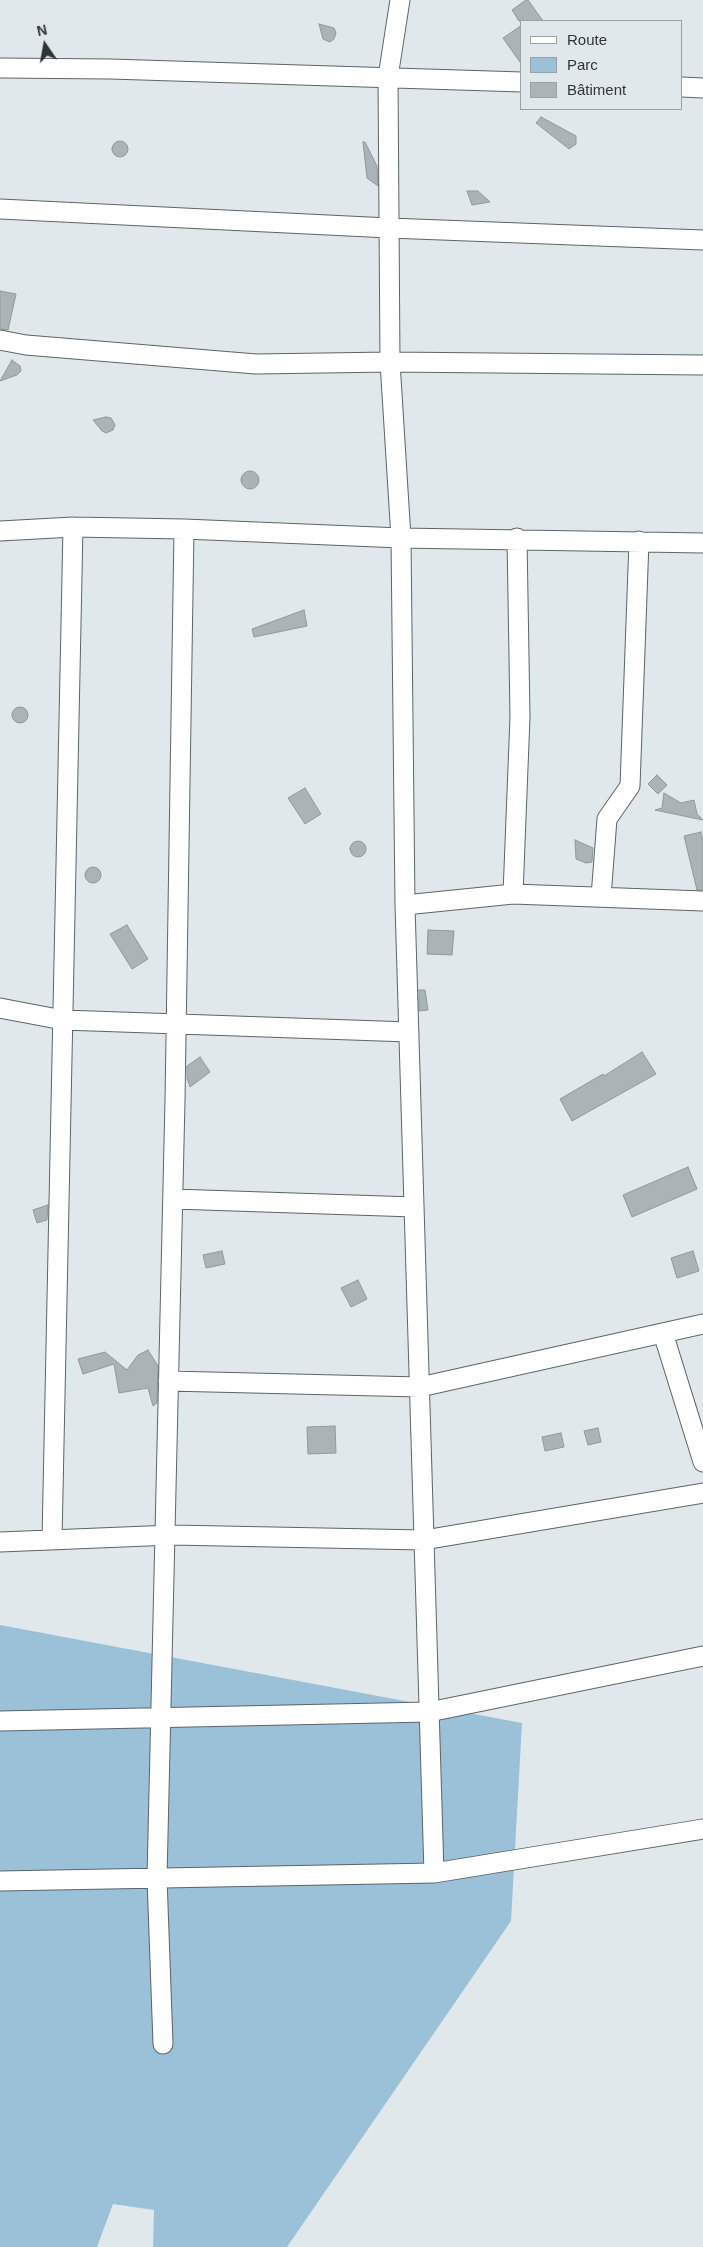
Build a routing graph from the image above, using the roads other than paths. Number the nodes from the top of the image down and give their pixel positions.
1 (400, 0) edge
2 (0, 68) edge
3 (388, 77) junction
4 (520, 82) edge
5 (683, 87) edge
6 (703, 88) edge
7 (0, 209) edge
8 (388, 228) junction
9 (703, 240) edge
10 (0, 340) edge
11 (390, 362) junction
12 (703, 365) edge
13 (73, 527) junction
14 (184, 529) junction
15 (0, 531) edge
16 (401, 538) junction
17 (518, 538) junction
18 (639, 541) junction
19 (703, 542) edge
20 (512, 894) junction
21 (601, 897) junction
22 (703, 901) edge
23 (405, 905) junction
24 (0, 1008) edge
25 (63, 1020) junction
26 (176, 1024) junction
27 (409, 1032) junction
28 (173, 1199) junction
29 (414, 1207) junction
30 (703, 1324) edge
31 (663, 1333) junction
32 (168, 1381) junction
33 (420, 1387) junction
34 (703, 1462) edge
35 (703, 1493) edge
36 (165, 1535) junction
37 (52, 1540) junction
38 (424, 1540) junction
39 (0, 1542) edge
40 (703, 1656) edge
41 (429, 1712) junction
42 (160, 1718) junction
43 (0, 1722) edge
44 (703, 1829) edge
45 (434, 1873) junction
46 (157, 1878) junction
47 (0, 1881) edge
48 (163, 2044) dead end

1 - 3 street
2 - 3 street
3 - 4 street
3 - 8 street
5 - 6 street
7 - 8 street
8 - 9 street
8 - 11 street
10 - 11 street
11 - 12 street
11 - 16 street
13 - 14 street
13 - 15 street
13 - 25 street
14 - 16 street
14 - 26 street
16 - 17 street
16 - 23 street
17 - 18 street
17 - 20 street
18 - 19 street
18 - 21 street
20 - 21 street
20 - 23 street
21 - 22 street
23 - 27 street
24 - 25 street
25 - 26 street
25 - 37 street
26 - 27 street
26 - 28 street
27 - 29 street
28 - 29 street
28 - 32 street
29 - 33 street
30 - 31 street
31 - 33 street
31 - 34 street
32 - 33 street
32 - 36 street
33 - 38 street
35 - 38 street
36 - 37 street
36 - 38 street
36 - 42 street
37 - 39 street
38 - 41 street
40 - 41 street
41 - 42 street
41 - 45 street
42 - 43 street
42 - 46 street
44 - 45 street
45 - 46 street
46 - 47 street
46 - 48 street

